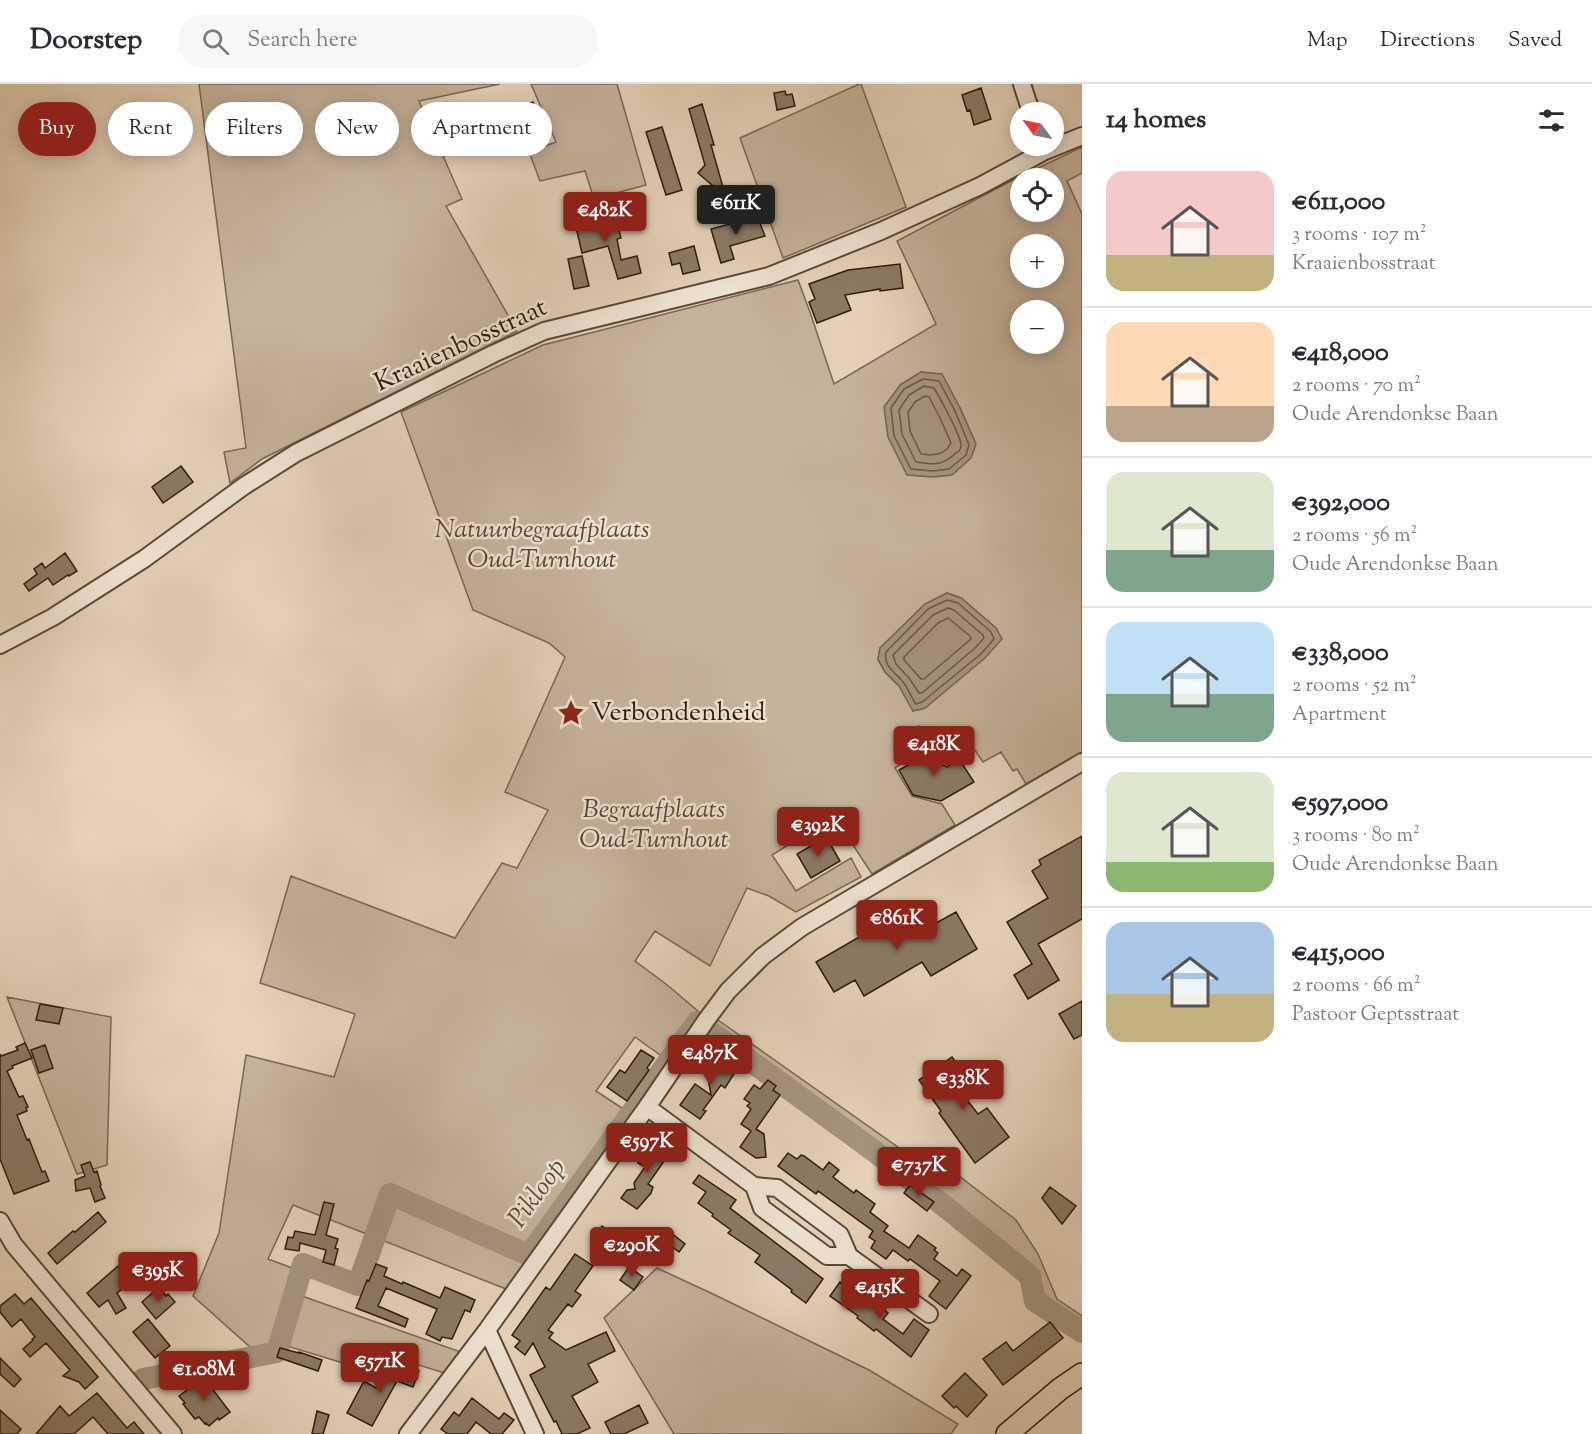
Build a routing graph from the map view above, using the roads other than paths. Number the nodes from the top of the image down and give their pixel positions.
1 (1022, 84) edge
2 (1028, 102) edge
3 (1082, 136) edge
4 (1064, 142) edge
5 (1031, 156) edge
6 (0, 645) edge
7 (1082, 762) edge
8 (647, 1107) junction
9 (754, 1186) junction
10 (0, 1221) edge
11 (849, 1256) junction
12 (930, 1314) dead end
13 (488, 1330) junction
14 (1082, 1374) edge
15 (173, 1434) edge
16 (408, 1434) edge
17 (535, 1434) edge
18 (1007, 1434) edge

1 - 2 street
3 - 4 street, Kraaienbosstraat
5 - 6 street, Kraaienbosstraat
7 - 8 street
8 - 9 street
8 - 13 street
9 - 11 street
9 - 11 street
10 - 15 street
11 - 12 street
13 - 16 street
13 - 17 street
14 - 18 main road

